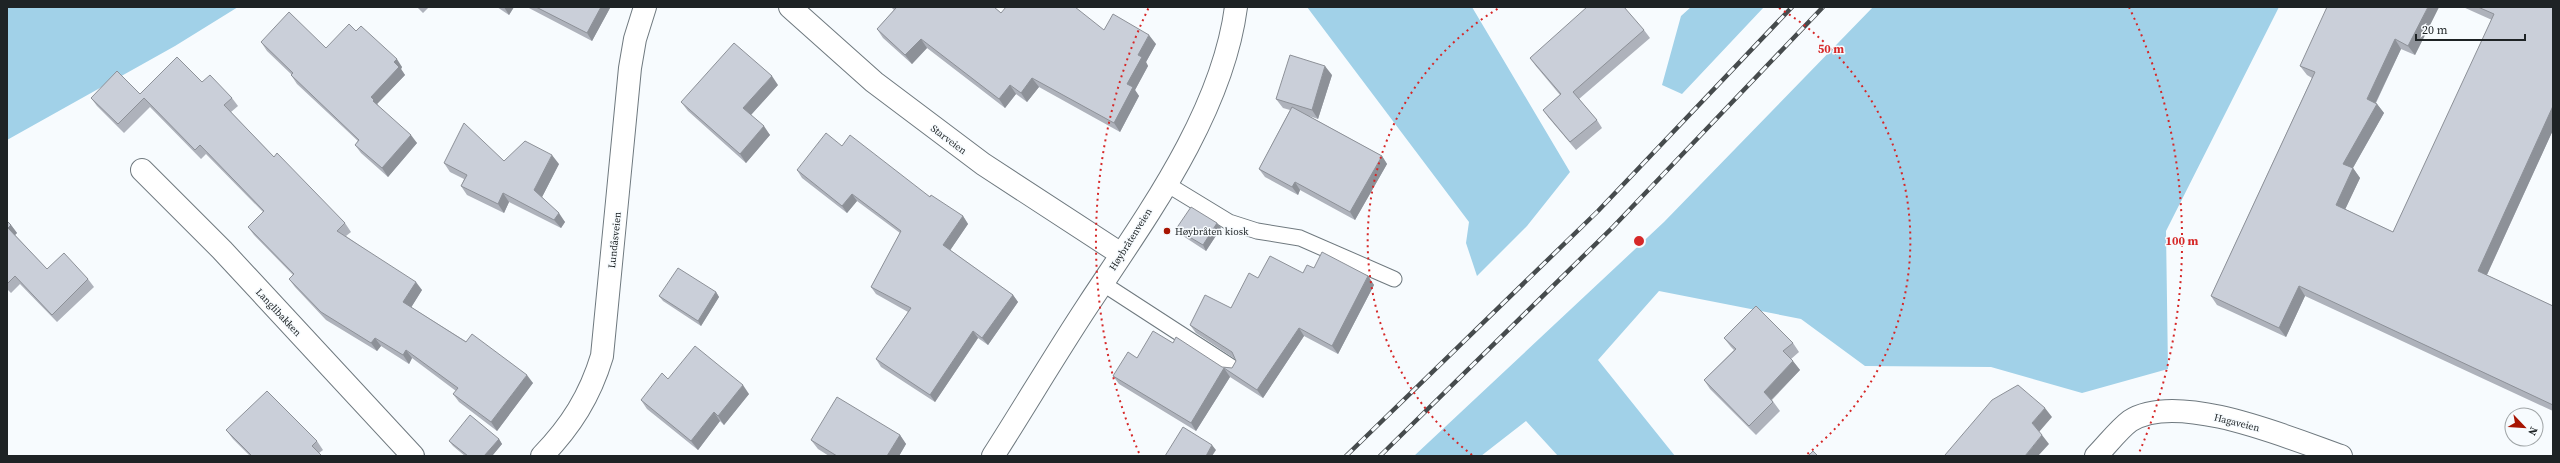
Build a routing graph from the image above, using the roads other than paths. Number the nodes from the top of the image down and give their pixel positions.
1 (645, 7) edge
2 (790, 7) edge
3 (1236, 7) edge
4 (142, 170) dead end
5 (1165, 183) junction
6 (1121, 254) junction
7 (1394, 278) dead end
8 (1102, 283) junction
9 (1233, 368) edge
10 (413, 456) edge
11 (542, 456) edge
12 (993, 456) edge
13 (2096, 456) edge
14 (2341, 456) edge

1 - 11 street, Lundåsveien
2 - 6 street, Starveien
3 - 5 street, Høybråtenveien
4 - 10 street, Langlibakken
5 - 6 street, Høybråtenveien
5 - 7 lane
6 - 8 street, Høybråtenveien
8 - 9 lane
8 - 12 street, Høybråtenveien
13 - 14 street, Hagaveien

